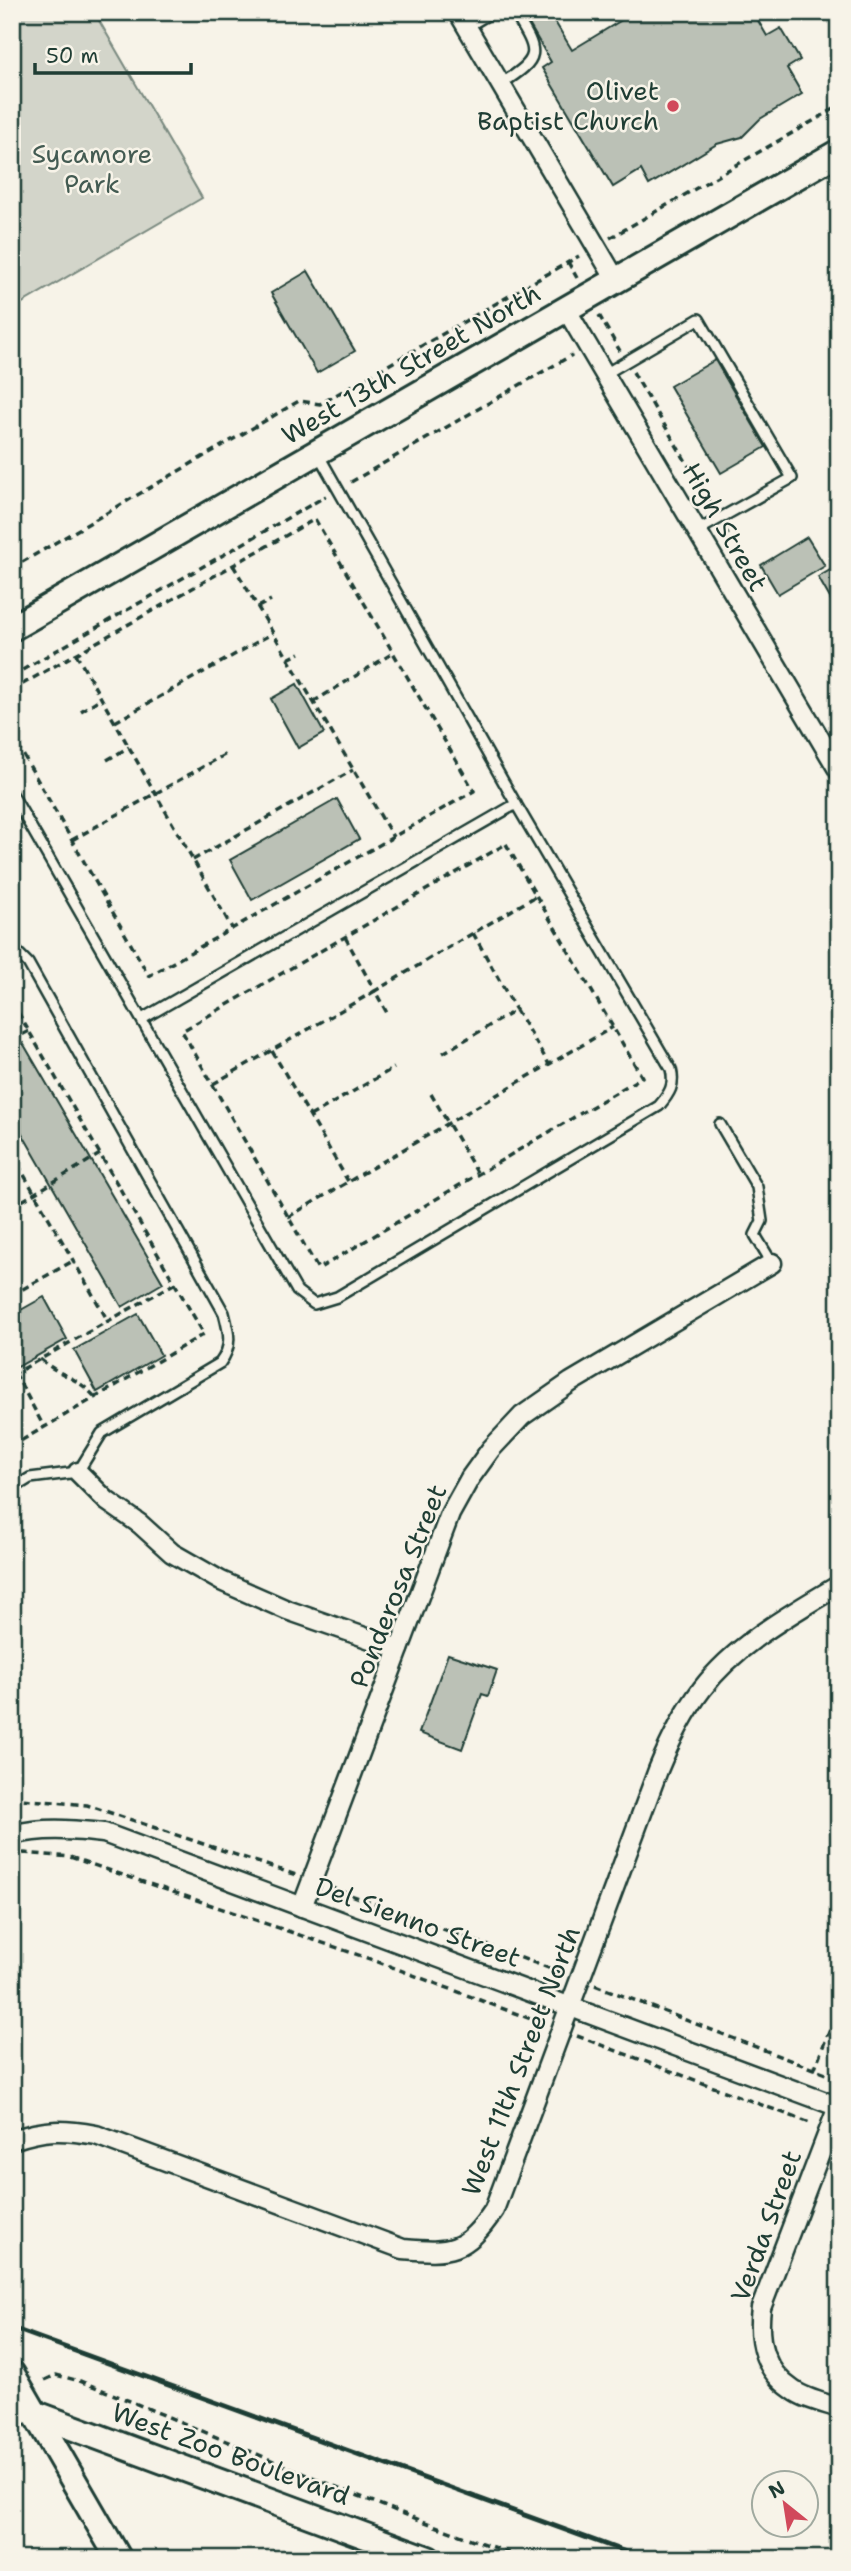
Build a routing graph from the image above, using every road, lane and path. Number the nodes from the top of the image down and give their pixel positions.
1 (492, 12) edge
2 (514, 12) edge
3 (463, 20) edge
4 (500, 84) junction
5 (839, 106) edge
6 (839, 152) edge
7 (596, 246) junction
8 (568, 262) junction
9 (616, 280) junction
10 (588, 296) junction
11 (566, 309) junction
12 (610, 333) junction
13 (588, 346) junction
14 (627, 361) junction
15 (605, 374) junction
16 (317, 453) junction
17 (338, 489) junction
18 (719, 519) junction
19 (697, 531) junction
20 (729, 537) dead end
21 (233, 565) junction
22 (12, 568) edge
23 (271, 600) dead end
24 (258, 607) junction
25 (12, 628) edge
26 (274, 634) junction
27 (300, 653) dead end
28 (393, 653) junction
29 (76, 654) junction
30 (288, 659) junction
31 (12, 676) edge
32 (12, 690) edge
33 (101, 698) junction
34 (313, 702) junction
35 (81, 711) dead end
36 (115, 722) junction
37 (12, 735) edge
38 (129, 747) junction
39 (226, 754) dead end
40 (107, 760) dead end
41 (354, 770) junction
42 (839, 771) edge
43 (155, 793) junction
44 (12, 794) edge
45 (516, 804) junction
46 (393, 837) junction
47 (72, 840) junction
48 (193, 860) junction
49 (536, 896) junction
50 (232, 928) junction
51 (473, 933) junction
52 (345, 937) junction
53 (12, 947) edge
54 (375, 991) junction
55 (12, 1002) edge
56 (516, 1010) junction
57 (387, 1013) dead end
58 (142, 1019) junction
59 (613, 1027) junction
60 (29, 1031) junction
61 (12, 1040) edge
62 (272, 1051) junction
63 (443, 1053) dead end
64 (549, 1064) junction
65 (394, 1068) dead end
66 (213, 1084) junction
67 (430, 1094) dead end
68 (310, 1116) junction
69 (448, 1123) junction
70 (720, 1124) dead end
71 (12, 1154) edge
72 (100, 1154) junction
73 (478, 1174) junction
74 (348, 1181) junction
75 (34, 1192) junction
76 (12, 1207) edge
77 (288, 1217) junction
78 (73, 1261) junction
79 (772, 1263) joint
80 (174, 1284) junction
81 (12, 1295) edge
82 (108, 1321) junction
83 (40, 1359) junction
84 (14, 1374) edge
85 (95, 1398) junction
86 (44, 1428) junction
87 (12, 1446) edge
88 (78, 1472) junction
89 (12, 1489) edge
90 (839, 1585) edge
91 (400, 1649) junction
92 (12, 1801) edge
93 (12, 1835) edge
94 (12, 1859) edge
95 (312, 1881) junction
96 (302, 1907) junction
97 (580, 1979) junction
98 (839, 2005) edge
99 (570, 2006) junction
100 (561, 2030) junction
101 (814, 2070) junction
102 (839, 2078) edge
103 (838, 2106) edge
104 (829, 2130) junction
105 (12, 2140) edge
106 (12, 2374) edge
107 (46, 2380) dead end
108 (12, 2405) edge
109 (839, 2408) edge
110 (36, 2414) junction
111 (119, 2559) edge
112 (429, 2559) edge
113 (528, 2559) edge

1 - 3 lane
2 - 4 lane
3 - 4 street
4 - 7 street
5 - 7 path
6 - 9 street, West 13th Street North
7 - 8 path
7 - 9 street
8 - 10 path
8 - 22 path
9 - 10 street, West 13th Street North
10 - 11 street, West 13th Street North
10 - 12 path
11 - 13 street, High Street
11 - 16 street, West 13th Street North
12 - 13 path
12 - 14 path
13 - 15 street, High Street
13 - 17 path
14 - 15 lane
14 - 18 path
14 - 18 lane
15 - 19 street, High Street
16 - 17 lane
16 - 25 street, West 13th Street North
17 - 31 path
17 - 45 lane
18 - 19 lane
18 - 20 path
19 - 42 street, High Street
21 - 24 path
21 - 28 path
21 - 29 path
23 - 24 path
24 - 26 path
26 - 30 path
26 - 36 path
27 - 30 path
28 - 34 path
28 - 46 path
29 - 32 path
29 - 33 path
30 - 34 path
33 - 35 path
33 - 36 path
34 - 41 path
36 - 38 path
37 - 47 path
38 - 40 path
38 - 43 path
39 - 43 path
41 - 46 path
41 - 48 path
43 - 47 path
43 - 48 path
44 - 58 lane
45 - 58 lane
45 - 58 lane
46 - 50 path
47 - 50 path
48 - 50 path
49 - 51 path
49 - 52 path
49 - 59 path
51 - 54 path
51 - 56 path
52 - 54 path
52 - 66 path
53 - 88 lane
54 - 57 path
54 - 62 path
55 - 60 path
56 - 63 path
56 - 64 path
59 - 64 path
59 - 73 path
60 - 61 path
60 - 72 path
62 - 66 path
62 - 68 path
64 - 69 path
65 - 68 path
66 - 77 path
67 - 69 path
68 - 74 path
69 - 73 path
69 - 74 path
70 - 79 lane
71 - 75 path
72 - 75 path
72 - 80 path
73 - 77 path
74 - 77 path
75 - 76 path
75 - 78 path
78 - 81 path
78 - 82 path
79 - 91 street, Ponderosa Street
80 - 82 path
80 - 85 path
82 - 83 path
83 - 84 path
83 - 85 path
84 - 86 path
85 - 86 path
86 - 87 path
88 - 89 lane
88 - 91 street
90 - 97 street, West 11th Street North
91 - 95 street, Ponderosa Street
92 - 95 path
93 - 96 street, Del Sienno Street
94 - 100 path
95 - 96 street, Ponderosa Street
95 - 97 path
96 - 99 street, Del Sienno Street
97 - 99 street, West 11th Street North
97 - 101 path
98 - 101 path
99 - 100 street, West 11th Street North
99 - 103 street, Del Sienno Street
100 - 104 path
100 - 105 street, West 11th Street North
101 - 102 path
103 - 104 street, Verda Street
104 - 109 street, Verda Street
106 - 110 street
107 - 113 path
108 - 110 street, West Zoo Boulevard
110 - 111 street
110 - 112 street, West Zoo Boulevard

